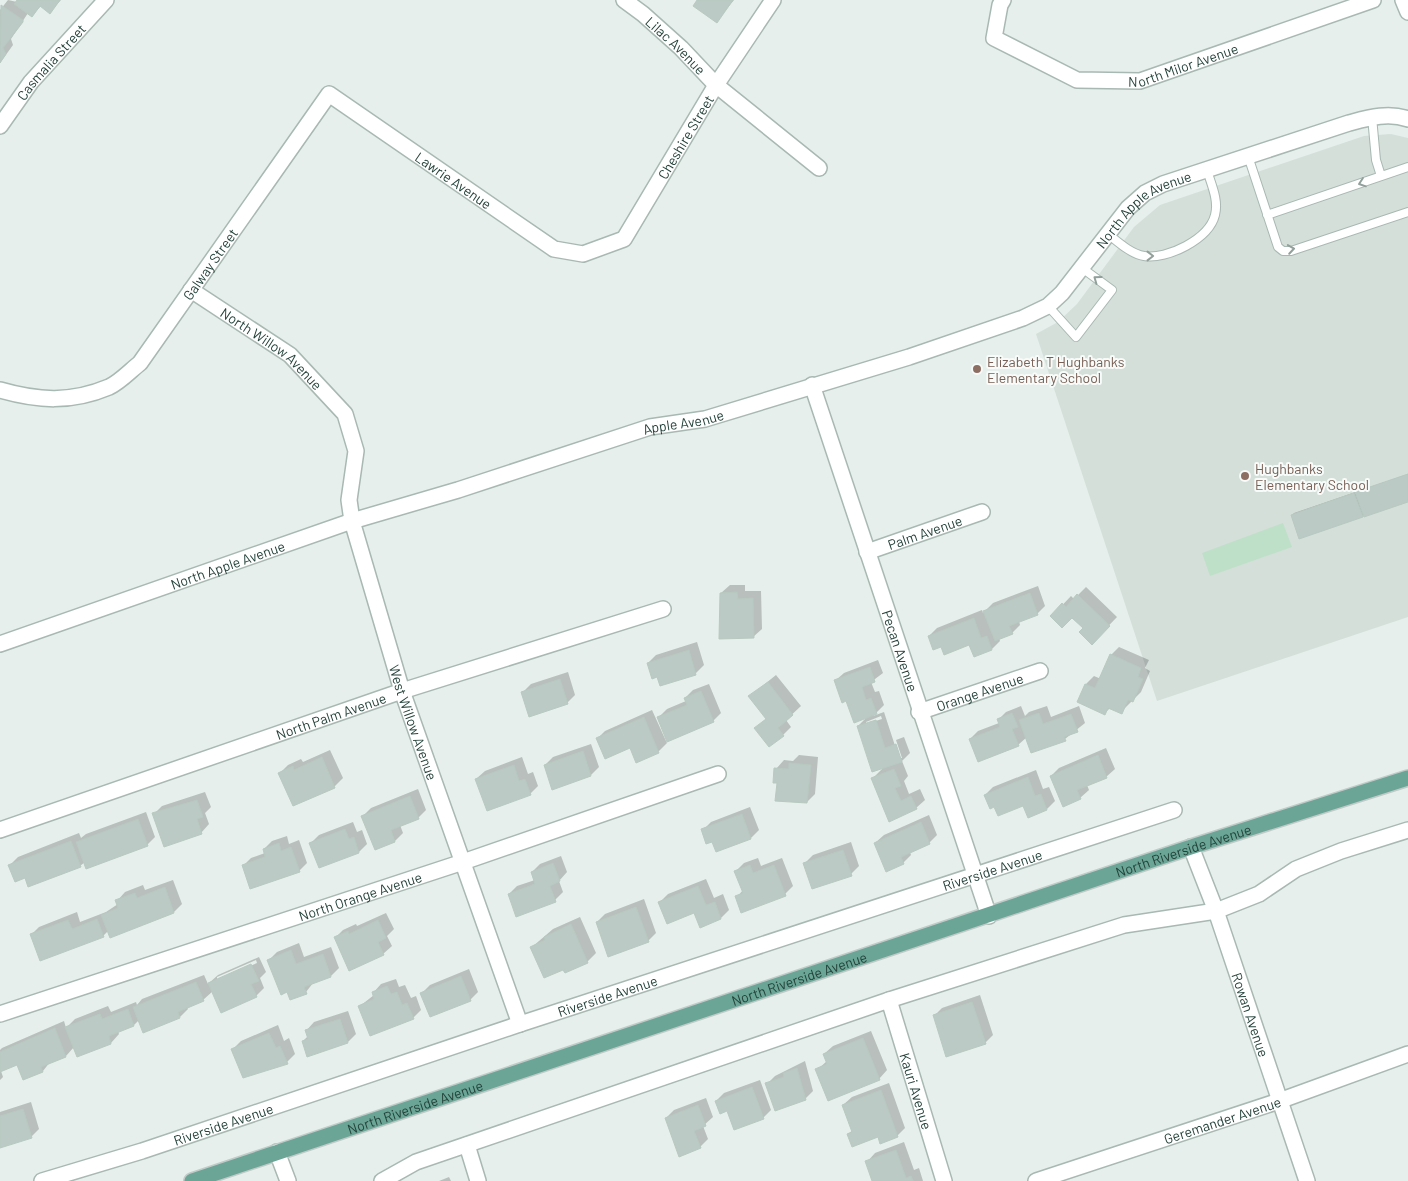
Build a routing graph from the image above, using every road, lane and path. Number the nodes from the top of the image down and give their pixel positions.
1 (106, 0) edge
2 (624, 0) edge
3 (773, 0) edge
4 (1003, 0) edge
5 (1373, 0) edge
6 (1403, 0) edge
7 (1408, 12) edge
8 (716, 85) junction
9 (329, 94) joint
10 (1372, 117) junction
11 (1408, 120) edge
12 (0, 126) edge
13 (1248, 156) junction
14 (1408, 167) edge
15 (819, 168) dead end
16 (1207, 170) junction
17 (1381, 176) junction
18 (1408, 212) edge
19 (1267, 215) junction
20 (1108, 234) junction
21 (583, 254) joint
22 (1082, 268) junction
23 (191, 290) junction
24 (1048, 306) junction
25 (908, 357) joint
26 (812, 384) junction
27 (0, 390) edge
28 (345, 414) joint
29 (458, 490) joint
30 (982, 512) dead end
31 (352, 521) junction
32 (867, 552) junction
33 (663, 609) dead end
34 (0, 644) edge
35 (1040, 671) dead end
36 (402, 691) junction
37 (920, 712) junction
38 (718, 774) dead end
39 (1408, 778) edge
40 (1174, 810) dead end
41 (0, 830) edge
42 (1408, 830) edge
43 (1191, 847) junction
44 (463, 862) junction
45 (975, 876) junction
46 (1216, 911) junction
47 (988, 916) junction
48 (888, 1000) junction
49 (0, 1014) edge
50 (520, 1024) junction
51 (1408, 1054) edge
52 (1279, 1101) junction
53 (466, 1145) junction
54 (277, 1152) junction
55 (42, 1181) edge
56 (192, 1181) edge
57 (288, 1181) edge
58 (382, 1181) edge
59 (478, 1181) edge
60 (944, 1181) edge
61 (1036, 1181) edge
62 (1307, 1181) edge

1 - 12 street, Casmalia Street
2 - 8 street, Lilac Avenue
3 - 8 street, Cheshire Street
4 - 5 street, North Milor Avenue
6 - 7 street
8 - 15 street, Lilac Avenue
8 - 21 street, Cheshire Street
9 - 21 street, Lawrie Avenue
9 - 23 street, Galway Street
10 - 11 street, North Apple Avenue
10 - 13 street, North Apple Avenue
10 - 17 lane
13 - 16 street, North Apple Avenue
13 - 19 lane
14 - 17 lane
16 - 20 street, North Apple Avenue
20 -> 16 lane
17 -> 19 lane
19 -> 18 lane
20 - 22 street, North Apple Avenue
22 - 24 street, North Apple Avenue
24 -> 22 lane
23 - 27 street, Galway Street
23 - 28 street, North Willow Avenue
24 - 25 street, North Apple Avenue
25 - 26 street, Apple Avenue
26 - 29 street, Apple Avenue
26 - 32 street, Pecan Avenue
28 - 31 street, West Willow Avenue
29 - 31 street, North Apple Avenue
30 - 32 street, Palm Avenue
31 - 34 street, North Apple Avenue
31 - 36 street, West Willow Avenue
32 - 37 street, Pecan Avenue
33 - 36 street, North Palm Avenue
35 - 37 street, Orange Avenue
36 - 41 street, North Palm Avenue
36 - 44 street, West Willow Avenue
37 - 45 street, Pecan Avenue
38 - 44 street, North Orange Avenue
39 - 43 main road, North Riverside Avenue
40 - 45 street, Riverside Avenue
42 - 46 street
43 - 46 street, Rowan Avenue
43 - 47 main road, North Riverside Avenue
44 - 49 street, North Orange Avenue
44 - 50 street, West Willow Avenue
45 - 47 street, Pecan Avenue
45 - 50 street, Riverside Avenue
46 - 48 street
46 - 52 street, Rowan Avenue
47 - 54 main road, North Riverside Avenue
48 - 53 street
48 - 60 street, Kauri Avenue
50 - 55 street, Riverside Avenue
51 - 52 street, Geremander Avenue
52 - 61 street, Geremander Avenue
52 - 62 street, Rowan Avenue
53 - 58 street
53 - 59 street
54 - 56 main road, North Riverside Avenue
54 - 57 street

